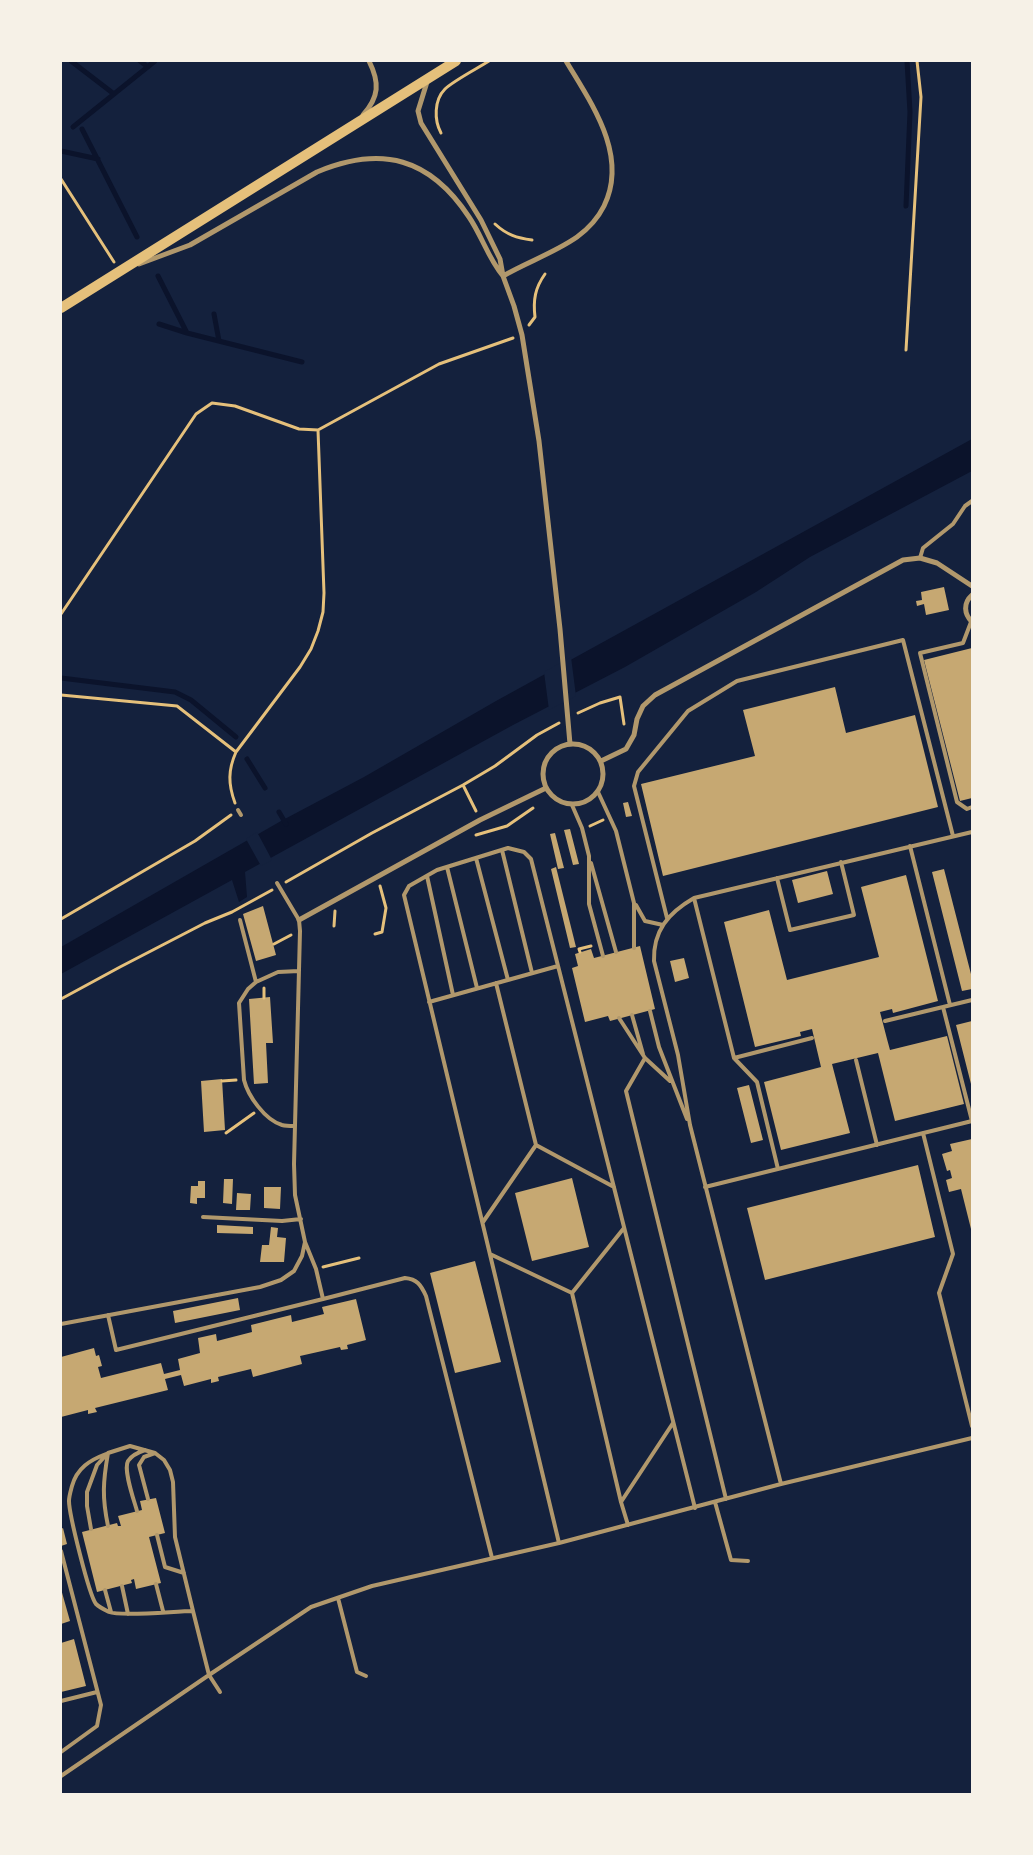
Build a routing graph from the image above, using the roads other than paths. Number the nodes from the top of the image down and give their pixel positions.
1 (369, 61) edge
2 (456, 61) edge
3 (566, 61) edge
4 (428, 79) junction
5 (353, 126) junction
6 (119, 271) junction
7 (503, 276) junction
8 (61, 308) edge
9 (972, 501) edge
10 (920, 558) junction
11 (972, 586) edge
12 (972, 594) edge
13 (971, 622) edge
14 (570, 744) junction
15 (601, 761) junction
16 (546, 788) junction
17 (598, 792) junction
18 (572, 804) junction
19 (972, 807) edge
20 (238, 810) road end
21 (241, 815) dead end
22 (972, 832) edge
23 (952, 836) junction
24 (910, 846) junction
25 (502, 850) junction
26 (589, 856) junction
27 (476, 858) junction
28 (841, 862) junction
29 (447, 867) junction
30 (427, 876) junction
31 (777, 878) junction
32 (278, 884) road end
33 (694, 898) junction
34 (634, 903) junction
35 (667, 918) junction
36 (240, 920) dead end
37 (299, 920) junction
38 (663, 925) junction
39 (634, 948) dead end
40 (616, 952) dead end
41 (602, 956) dead end
42 (558, 966) junction
43 (300, 971) junction
44 (532, 974) junction
45 (508, 980) junction
46 (256, 982) junction
47 (496, 983) junction
48 (477, 988) junction
49 (453, 995) junction
50 (972, 1000) edge
51 (429, 1002) junction
52 (950, 1005) junction
53 (943, 1006) junction
54 (650, 1011) dead end
55 (632, 1015) dead end
56 (619, 1018) dead end
57 (885, 1021) dead end
58 (812, 1038) dead end
59 (645, 1058) junction
60 (734, 1058) junction
61 (856, 1060) dead end
62 (672, 1083) junction
63 (690, 1125) junction
64 (294, 1126) junction
65 (923, 1133) junction
66 (536, 1145) junction
67 (877, 1145) junction
68 (778, 1169) junction
69 (614, 1187) junction
70 (705, 1187) junction
71 (203, 1217) dead end
72 (301, 1219) junction
73 (482, 1223) junction
74 (624, 1228) junction
75 (304, 1242) junction
76 (490, 1254) junction
77 (572, 1293) junction
78 (323, 1299) junction
79 (108, 1315) junction
80 (61, 1324) edge
81 (673, 1423) junction
82 (972, 1426) edge
83 (972, 1438) edge
84 (145, 1450) junction
85 (108, 1453) junction
86 (155, 1453) junction
87 (781, 1484) junction
88 (148, 1499) dead end
89 (726, 1499) junction
90 (621, 1502) junction
91 (716, 1502) junction
92 (695, 1508) junction
93 (137, 1511) dead end
94 (628, 1525) junction
95 (108, 1526) dead end
96 (91, 1529) dead end
97 (157, 1535) dead end
98 (559, 1543) junction
99 (61, 1551) edge
100 (492, 1558) junction
101 (748, 1561) dead end
102 (184, 1573) junction
103 (156, 1584) dead end
104 (122, 1586) dead end
105 (105, 1590) dead end
106 (338, 1598) junction
107 (163, 1611) junction
108 (193, 1611) junction
109 (111, 1613) junction
110 (128, 1614) junction
111 (209, 1674) junction
112 (366, 1676) dead end
113 (97, 1692) junction
114 (220, 1692) dead end
115 (61, 1701) edge
116 (61, 1752) edge
117 (61, 1776) edge

1 - 5 street
2 - 4 main road
3 - 7 street
4 - 5 main road
4 - 7 street
5 - 6 main road
6 - 7 street
6 - 8 main road
7 - 14 street
9 - 10 lane
10 - 11 street
10 - 15 street
12 - 13 street
13 - 19 lane
14 - 15 street
14 - 16 street
15 - 17 street
16 - 18 street
16 - 37 street
17 - 18 street
17 - 34 lane
18 - 26 lane
20 - 21 lane
22 - 23 lane
23 - 24 lane
23 - 35 lane
24 - 28 lane
24 - 52 lane
25 - 27 lane
25 - 42 lane
25 - 44 lane
26 - 40 lane
26 - 41 lane
27 - 29 lane
27 - 45 lane
28 - 31 lane
28 - 31 lane
29 - 30 lane
29 - 48 lane
30 - 49 lane
30 - 51 lane
31 - 33 lane
32 - 37 lane
33 - 35 lane
33 - 60 lane
34 - 38 lane
34 - 39 lane
35 - 38 lane
36 - 46 lane
37 - 43 lane
38 - 63 lane
42 - 44 lane
42 - 69 lane
43 - 46 lane
43 - 64 lane
44 - 45 lane
45 - 47 lane
46 - 64 lane
47 - 48 lane
47 - 66 lane
48 - 49 lane
49 - 51 lane
50 - 52 lane
51 - 73 lane
52 - 53 lane
53 - 57 lane
53 - 65 lane
54 - 62 lane
55 - 59 lane
56 - 59 lane
58 - 60 lane
59 - 62 lane
59 - 89 lane
60 - 68 lane
61 - 67 lane
62 - 63 lane
63 - 70 lane
64 - 72 lane
65 - 67 lane
65 - 82 lane
66 - 69 lane
66 - 73 lane
67 - 68 lane
68 - 70 lane
69 - 74 lane
70 - 87 lane
71 - 72 lane
72 - 75 lane
73 - 76 lane
74 - 77 lane
74 - 81 lane
75 - 78 lane
75 - 79 lane
76 - 77 lane
76 - 98 lane
77 - 90 lane
78 - 79 lane
78 - 100 lane
79 - 80 lane
81 - 90 lane
81 - 92 lane
83 - 87 lane
84 - 85 lane
84 - 86 lane
84 - 93 lane
85 - 95 lane
85 - 96 lane
85 - 109 lane
86 - 88 lane
86 - 102 lane
87 - 89 lane
89 - 91 lane
90 - 94 lane
91 - 92 lane
91 - 101 lane
92 - 94 lane
94 - 98 lane
97 - 102 lane
98 - 100 lane
99 - 113 lane
100 - 106 lane
102 - 108 lane
103 - 107 lane
104 - 110 lane
105 - 109 lane
106 - 111 lane
106 - 112 lane
107 - 108 lane
107 - 110 lane
108 - 111 lane
109 - 110 lane
111 - 114 lane
111 - 117 lane
113 - 115 lane
113 - 116 lane

